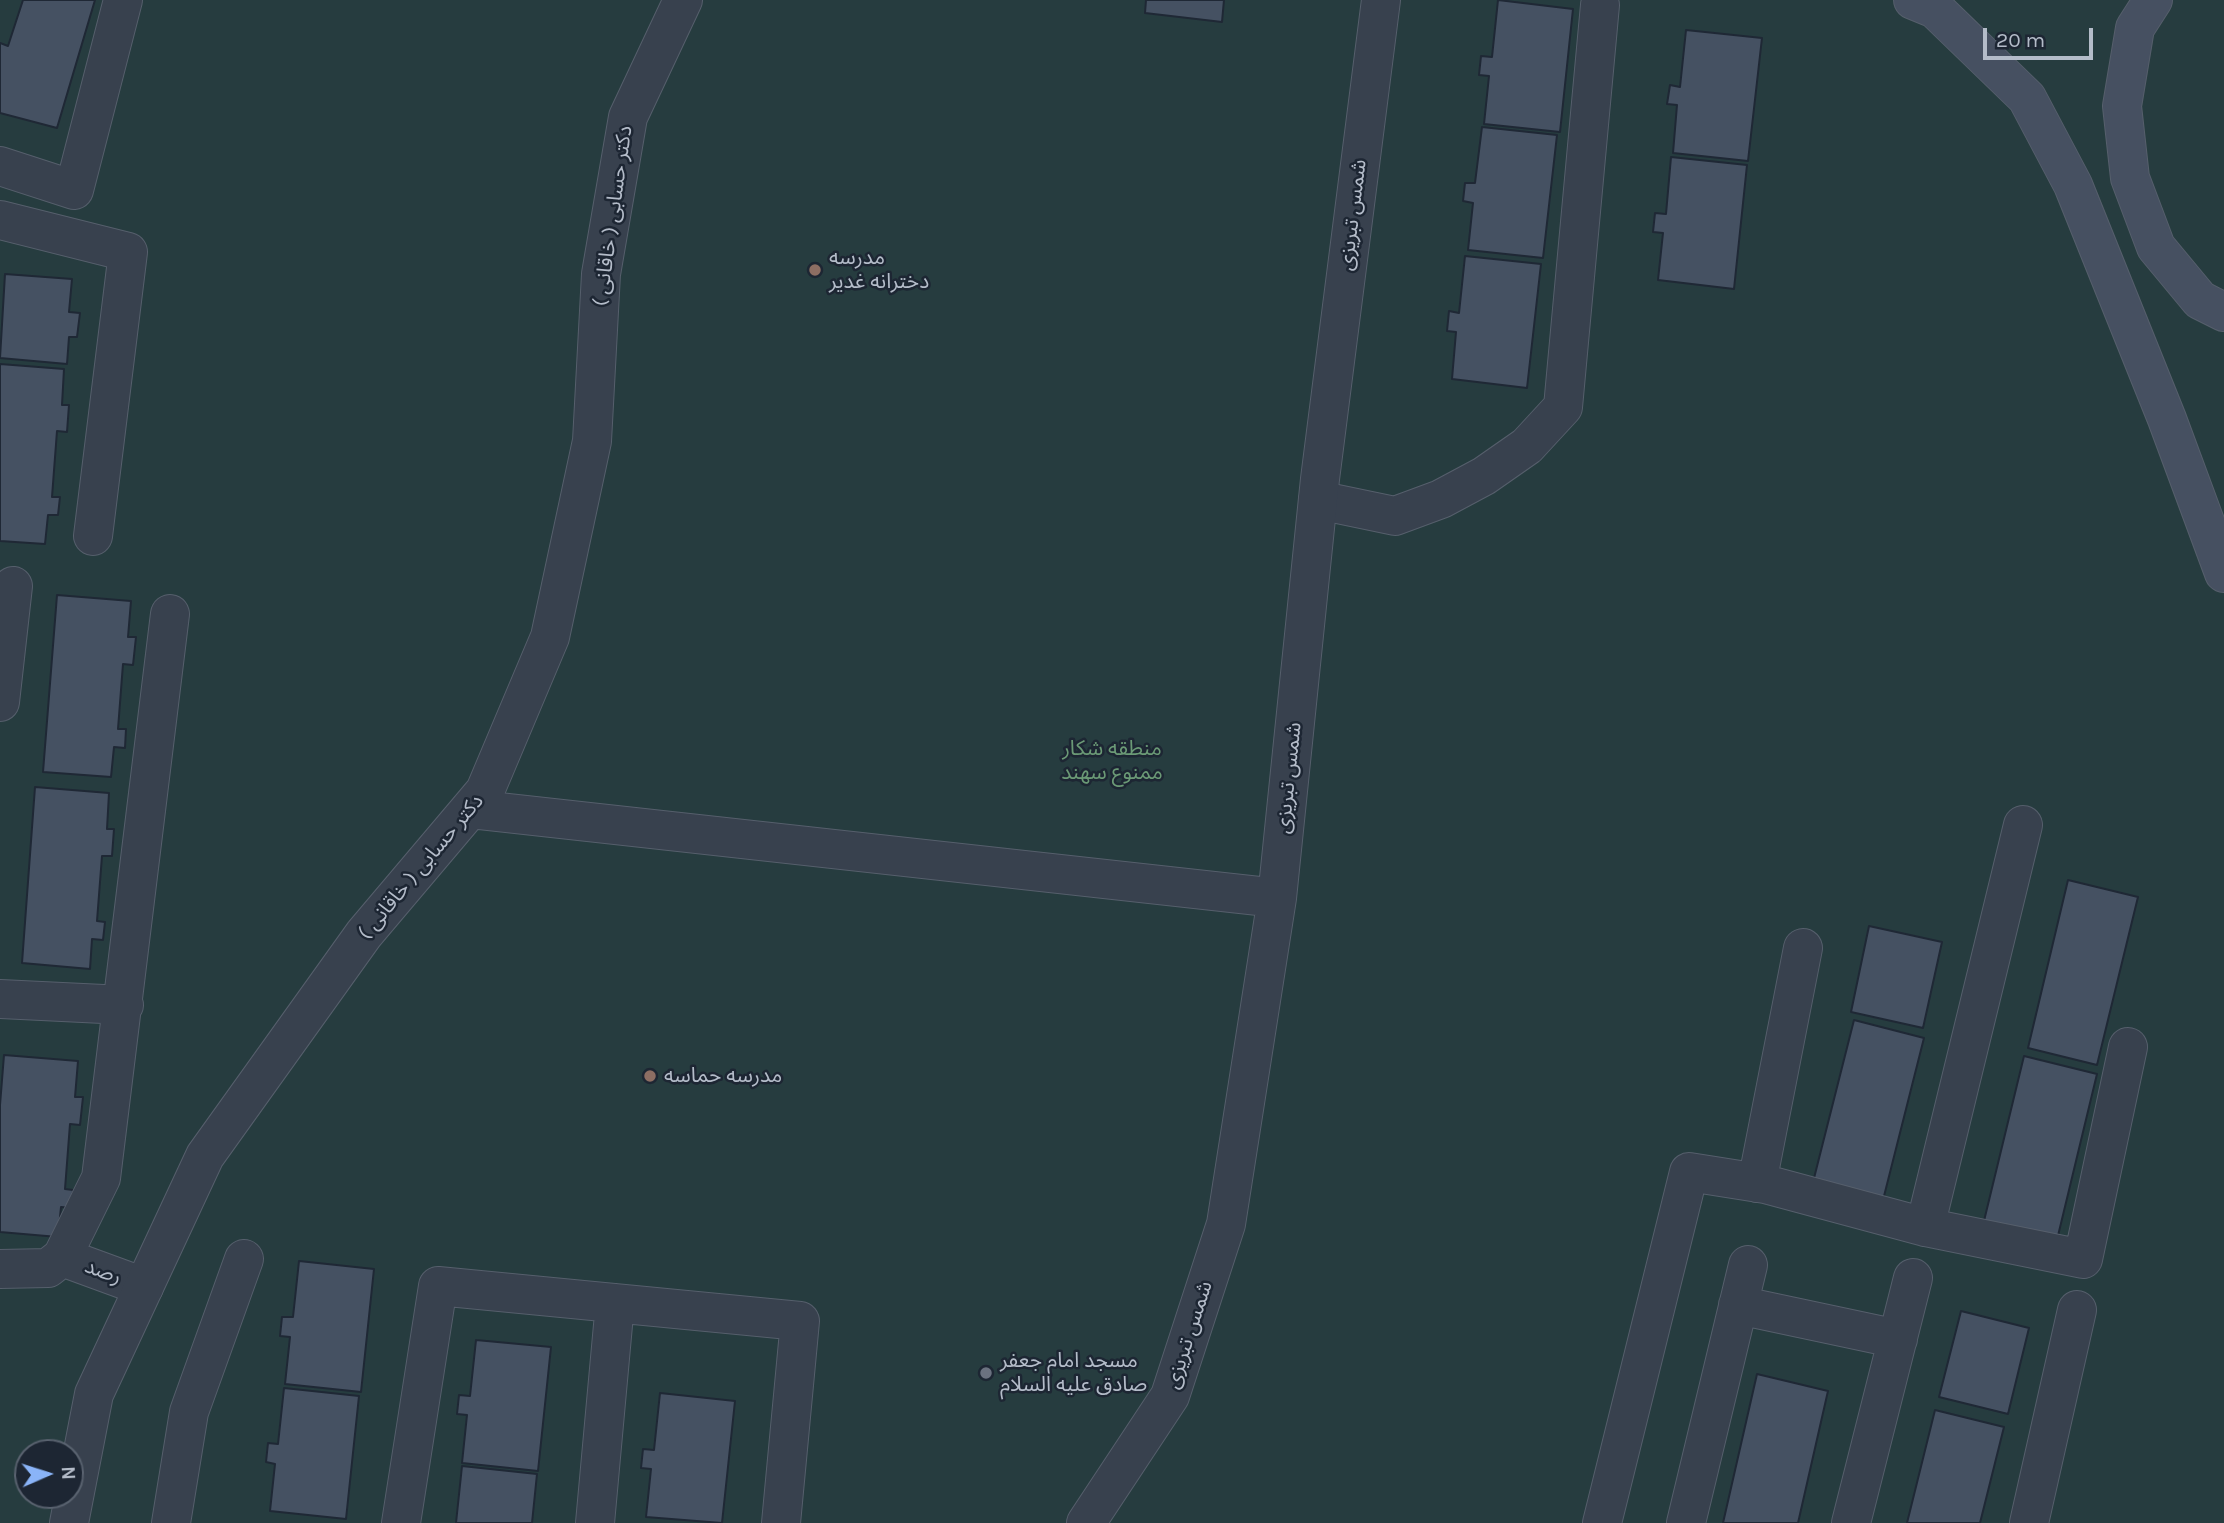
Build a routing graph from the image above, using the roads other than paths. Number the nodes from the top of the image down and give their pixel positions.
1 (123, 0) edge
2 (683, 0) edge
3 (1381, 0) edge
4 (1913, 0) edge
5 (2153, 0) edge
6 (1600, 5) dead end
7 (0, 166) edge
8 (0, 220) edge
9 (2224, 312) edge
10 (1318, 500) junction
11 (93, 536) dead end
12 (2224, 573) edge
13 (13, 586) dead end
14 (170, 614) dead end
15 (0, 702) edge
16 (471, 809) junction
17 (2023, 825) dead end
18 (1277, 898) junction
19 (1803, 948) dead end
20 (0, 999) edge
21 (124, 1005) junction
22 (2128, 1047) dead end
23 (1757, 1183) junction
24 (1925, 1227) junction
25 (62, 1257) junction
26 (244, 1259) dead end
27 (1748, 1265) dead end
28 (0, 1269) edge
29 (1913, 1278) dead end
30 (144, 1287) junction
31 (615, 1303) junction
32 (1738, 1305) junction
33 (2077, 1310) dead end
34 (1898, 1339) junction
35 (69, 1523) edge
36 (172, 1523) edge
37 (401, 1523) edge
38 (595, 1523) edge
39 (781, 1523) edge
40 (1086, 1523) edge
41 (1602, 1523) edge
42 (1686, 1523) edge
43 (1851, 1523) edge
44 (2029, 1523) edge

1 - 7 street
2 - 16 street, دکتر حسابی ( خاقانی )
3 - 10 street, شمس تبریزی
4 - 12 main road
5 - 9 main road
6 - 10 street
8 - 11 street
10 - 18 street, شمس تبریزی
13 - 15 street
14 - 21 street
16 - 18 street
16 - 30 street, دکتر حسابی ( خاقانی )
17 - 24 street
18 - 40 street, شمس تبریزی
19 - 23 street
20 - 21 street
21 - 25 street
22 - 24 street
23 - 24 street
23 - 41 street
25 - 28 street
25 - 30 street, رصد
26 - 36 street
27 - 32 street
29 - 34 street
30 - 35 street, دکتر حسابی ( خاقانی )
31 - 37 street
31 - 38 street
31 - 39 street
32 - 34 street
32 - 42 street
33 - 44 street
34 - 43 street

